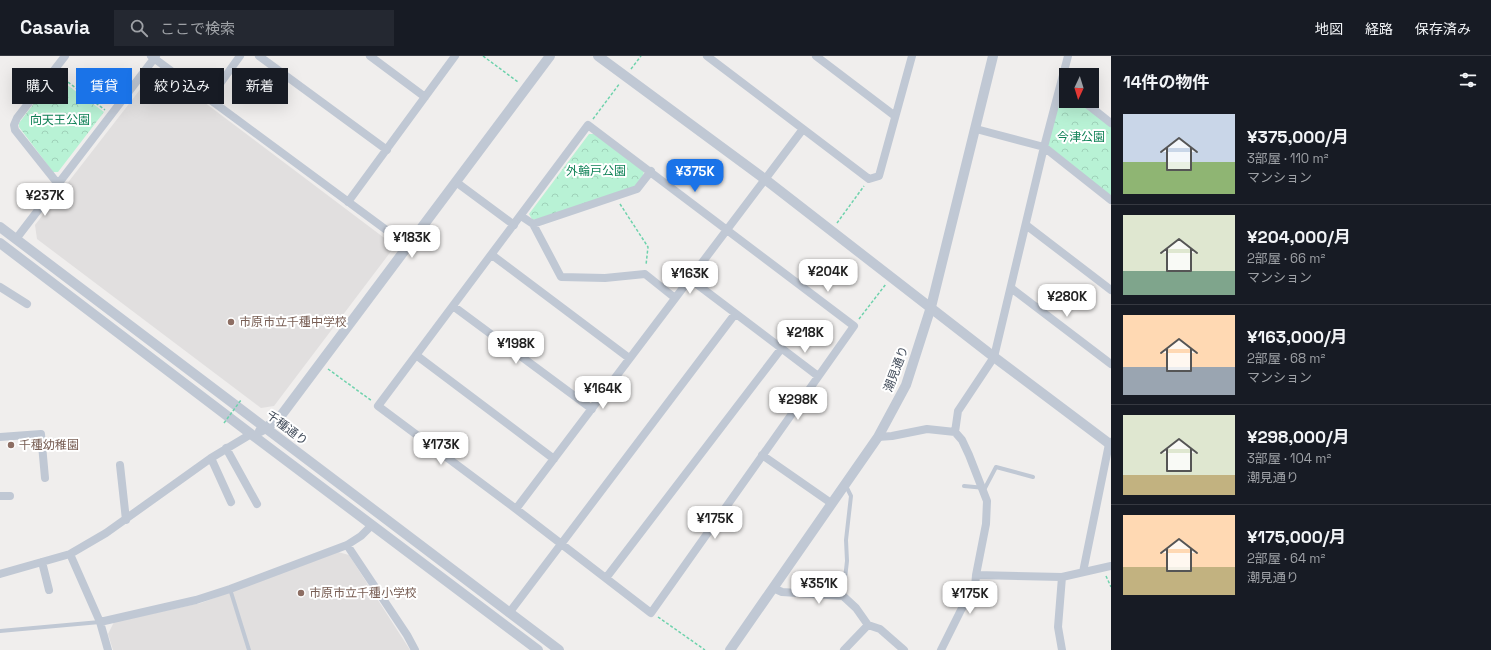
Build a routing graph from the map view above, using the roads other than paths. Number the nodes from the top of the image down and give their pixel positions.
1 (65, 56) edge
2 (240, 56) edge
3 (259, 56) edge
4 (370, 56) edge
5 (455, 56) edge
6 (550, 56) edge
7 (598, 56) edge
8 (816, 56) edge
9 (912, 56) edge
10 (994, 56) edge
11 (1068, 56) edge
12 (154, 57) edge
13 (712, 58) edge
14 (168, 68) edge
15 (1066, 68) edge
16 (224, 78) edge
17 (425, 97) junction
18 (1059, 98) edge
19 (216, 104) edge
20 (1092, 108) edge
21 (895, 116) junction
22 (1111, 123) edge
23 (803, 129) junction
24 (976, 129) junction
25 (1044, 147) junction
26 (386, 150) junction
27 (651, 171) junction
28 (766, 180) junction
29 (456, 182) junction
30 (58, 184) junction
31 (1111, 200) edge
32 (348, 202) junction
33 (521, 216) junction
34 (533, 224) junction
35 (1026, 224) junction
36 (514, 225) junction
37 (0, 227) edge
38 (728, 230) junction
39 (16, 239) junction
40 (408, 246) junction
41 (2, 248) edge
42 (492, 254) junction
43 (690, 279) junction
44 (0, 287) edge
45 (1011, 288) junction
46 (1111, 290) edge
47 (675, 298) junction
48 (27, 304) dead end
49 (453, 306) junction
50 (930, 307) junction
51 (735, 314) junction
52 (781, 349) junction
53 (416, 355) junction
54 (994, 357) junction
55 (629, 358) junction
56 (1111, 364) edge
57 (818, 376) junction
58 (592, 409) junction
59 (266, 428) junction
60 (955, 432) junction
61 (251, 434) junction
62 (0, 437) edge
63 (878, 437) junction
64 (1110, 444) edge
65 (226, 448) junction
66 (762, 455) junction
67 (211, 458) junction
68 (554, 459) junction
69 (120, 465) dead end
70 (1033, 477) dead end
71 (45, 478) dead end
72 (845, 484) junction
73 (964, 486) dead end
74 (982, 488) junction
75 (0, 496) edge
76 (10, 496) dead end
77 (231, 502) dead end
78 (831, 503) junction
79 (257, 504) dead end
80 (516, 509) junction
81 (126, 520) junction
82 (372, 525) junction
83 (561, 544) junction
84 (347, 545) junction
85 (70, 554) junction
86 (42, 562) junction
87 (1111, 566) edge
88 (1084, 572) junction
89 (0, 574) edge
90 (976, 575) junction
91 (1062, 577) junction
92 (606, 578) junction
93 (773, 588) junction
94 (230, 589) junction
95 (48, 590) dead end
96 (843, 596) junction
97 (509, 612) junction
98 (100, 622) junction
99 (868, 625) junction
100 (0, 631) edge
101 (108, 650) edge
102 (249, 650) edge
103 (415, 650) edge
104 (538, 650) edge
105 (559, 650) edge
106 (730, 650) edge
107 (844, 650) edge
108 (904, 650) edge
109 (941, 650) edge
110 (1062, 650) edge

1 - 30 street
2 - 16 street
3 - 26 street
4 - 17 street
5 - 17 street
6 - 29 street
7 - 28 street
8 - 21 street
9 - 21 street
10 - 24 street, 潮見通り
11 - 15 street
12 - 14 street
12 - 30 street
13 - 23 street
17 - 26 street
18 - 25 street
19 - 32 street
20 - 22 street
21 - 23 street
23 - 28 street
24 - 25 street
24 - 50 street, 潮見通り
25 - 31 street
25 - 35 street
26 - 32 street
27 - 33 street
27 - 34 street
27 - 38 street
28 - 38 street
28 - 50 street
29 - 36 street
29 - 40 street
30 - 39 street
32 - 40 street
33 - 34 street
33 - 36 street
34 - 47 street
35 - 45 street
35 - 46 street
36 - 42 street
37 - 39 street, 千種通り
38 - 43 street
38 - 57 street
39 - 59 street, 千種通り
40 - 59 street
41 - 61 street
42 - 49 street
42 - 55 street
43 - 47 street
43 - 51 street
44 - 48 street
45 - 54 street
45 - 56 street
47 - 55 street
49 - 53 street
49 - 58 street
50 - 54 street
50 - 63 street, 潮見通り
51 - 52 street
51 - 83 street
52 - 57 street
52 - 92 street
53 - 68 street
53 - 80 street
54 - 60 street
54 - 64 street
55 - 58 street
57 - 66 street
58 - 68 street
59 - 61 street
59 - 97 street, 千種通り
60 - 63 street
60 - 74 street
61 - 65 street
61 - 82 street
62 - 71 street
63 - 72 street, 潮見通り
64 - 88 street
65 - 67 street
65 - 79 street
66 - 78 street
66 - 92 street
67 - 77 street
67 - 81 street
68 - 80 street
69 - 81 street
70 - 74 lane
72 - 78 street, 潮見通り
72 - 96 lane
73 - 74 lane
74 - 90 street
75 - 76 street
78 - 93 street, 潮見通り
80 - 83 street
81 - 85 street
82 - 84 street
82 - 104 street
83 - 92 street
83 - 97 street
84 - 94 street
84 - 103 street
85 - 86 street
85 - 98 street
86 - 89 street
86 - 95 street
87 - 88 street
88 - 91 street
90 - 91 street
90 - 109 street
91 - 110 street
93 - 96 street
93 - 106 street, 潮見通り
94 - 98 street
94 - 102 lane
96 - 99 street
97 - 105 street, 千種通り
98 - 100 lane
98 - 101 street
99 - 107 street
99 - 108 street

